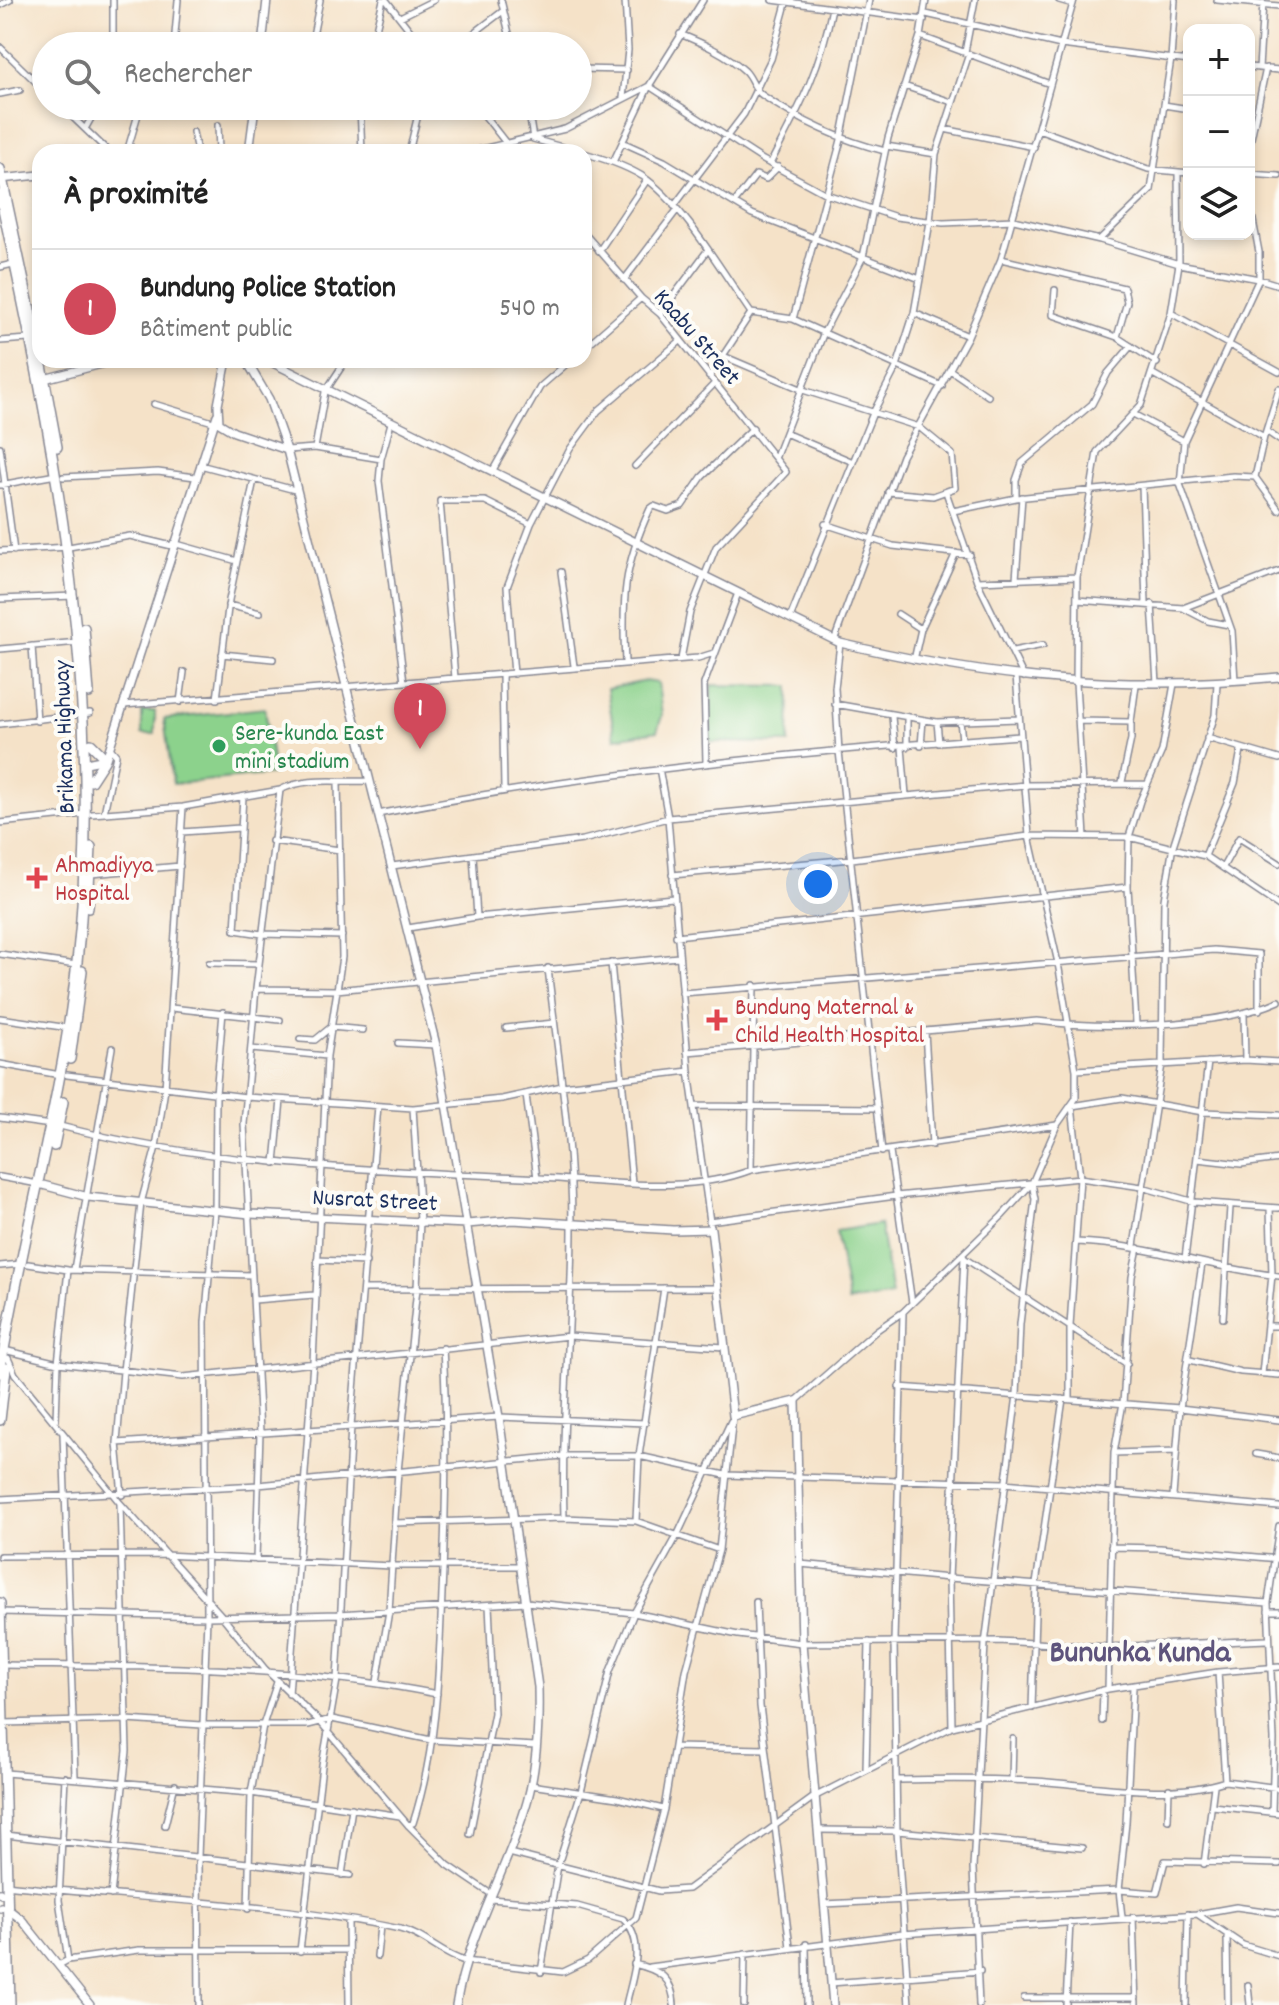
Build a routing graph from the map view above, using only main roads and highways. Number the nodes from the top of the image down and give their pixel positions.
1 (1, 175) edge
2 (0, 195) edge
3 (32, 321) edge
4 (32, 348) edge
5 (36, 368) edge
6 (42, 368) edge
7 (60, 476) junction
8 (72, 547) junction
9 (87, 713) junction
10 (91, 744) junction
11 (88, 760) junction
12 (91, 781) junction
13 (89, 814) junction
14 (64, 1075) junction
15 (5, 1353) edge
16 (0, 1373) edge
17 (0, 1420) edge
18 (0, 1603) edge
19 (0, 1612) edge
20 (1, 1665) edge
21 (0, 1851) edge
22 (2, 1891) edge
23 (3, 1908) edge
24 (6, 1957) junction
25 (3, 2005) edge
26 (10, 2005) edge

1 - 3 highway, Brikama Highway
2 - 4 highway, Brikama Highway
5 - 7 highway, Brikama Highway
6 - 7 highway, Brikama Highway
7 - 8 highway, Brikama Highway
8 - 9 highway, Brikama Highway
8 - 9 highway, Brikama Highway
9 - 10 highway, Brikama Highway
9 - 11 highway, Brikama Highway
10 - 11 highway, Brikama Highway
10 - 12 highway
11 - 12 highway, Brikama Highway
11 - 13 highway, Brikama Highway
12 - 13 highway, Brikama Highway
13 - 14 highway, Brikama Highway
13 - 14 highway, Brikama Highway
14 - 15 highway, Brikama Highway
15 - 16 highway, Brikama Highway
15 - 17 highway, Brikama Highway
18 - 19 highway
19 - 20 highway
20 - 22 highway
21 - 22 highway
22 - 23 highway
23 - 24 highway
24 - 25 highway
24 - 26 highway

